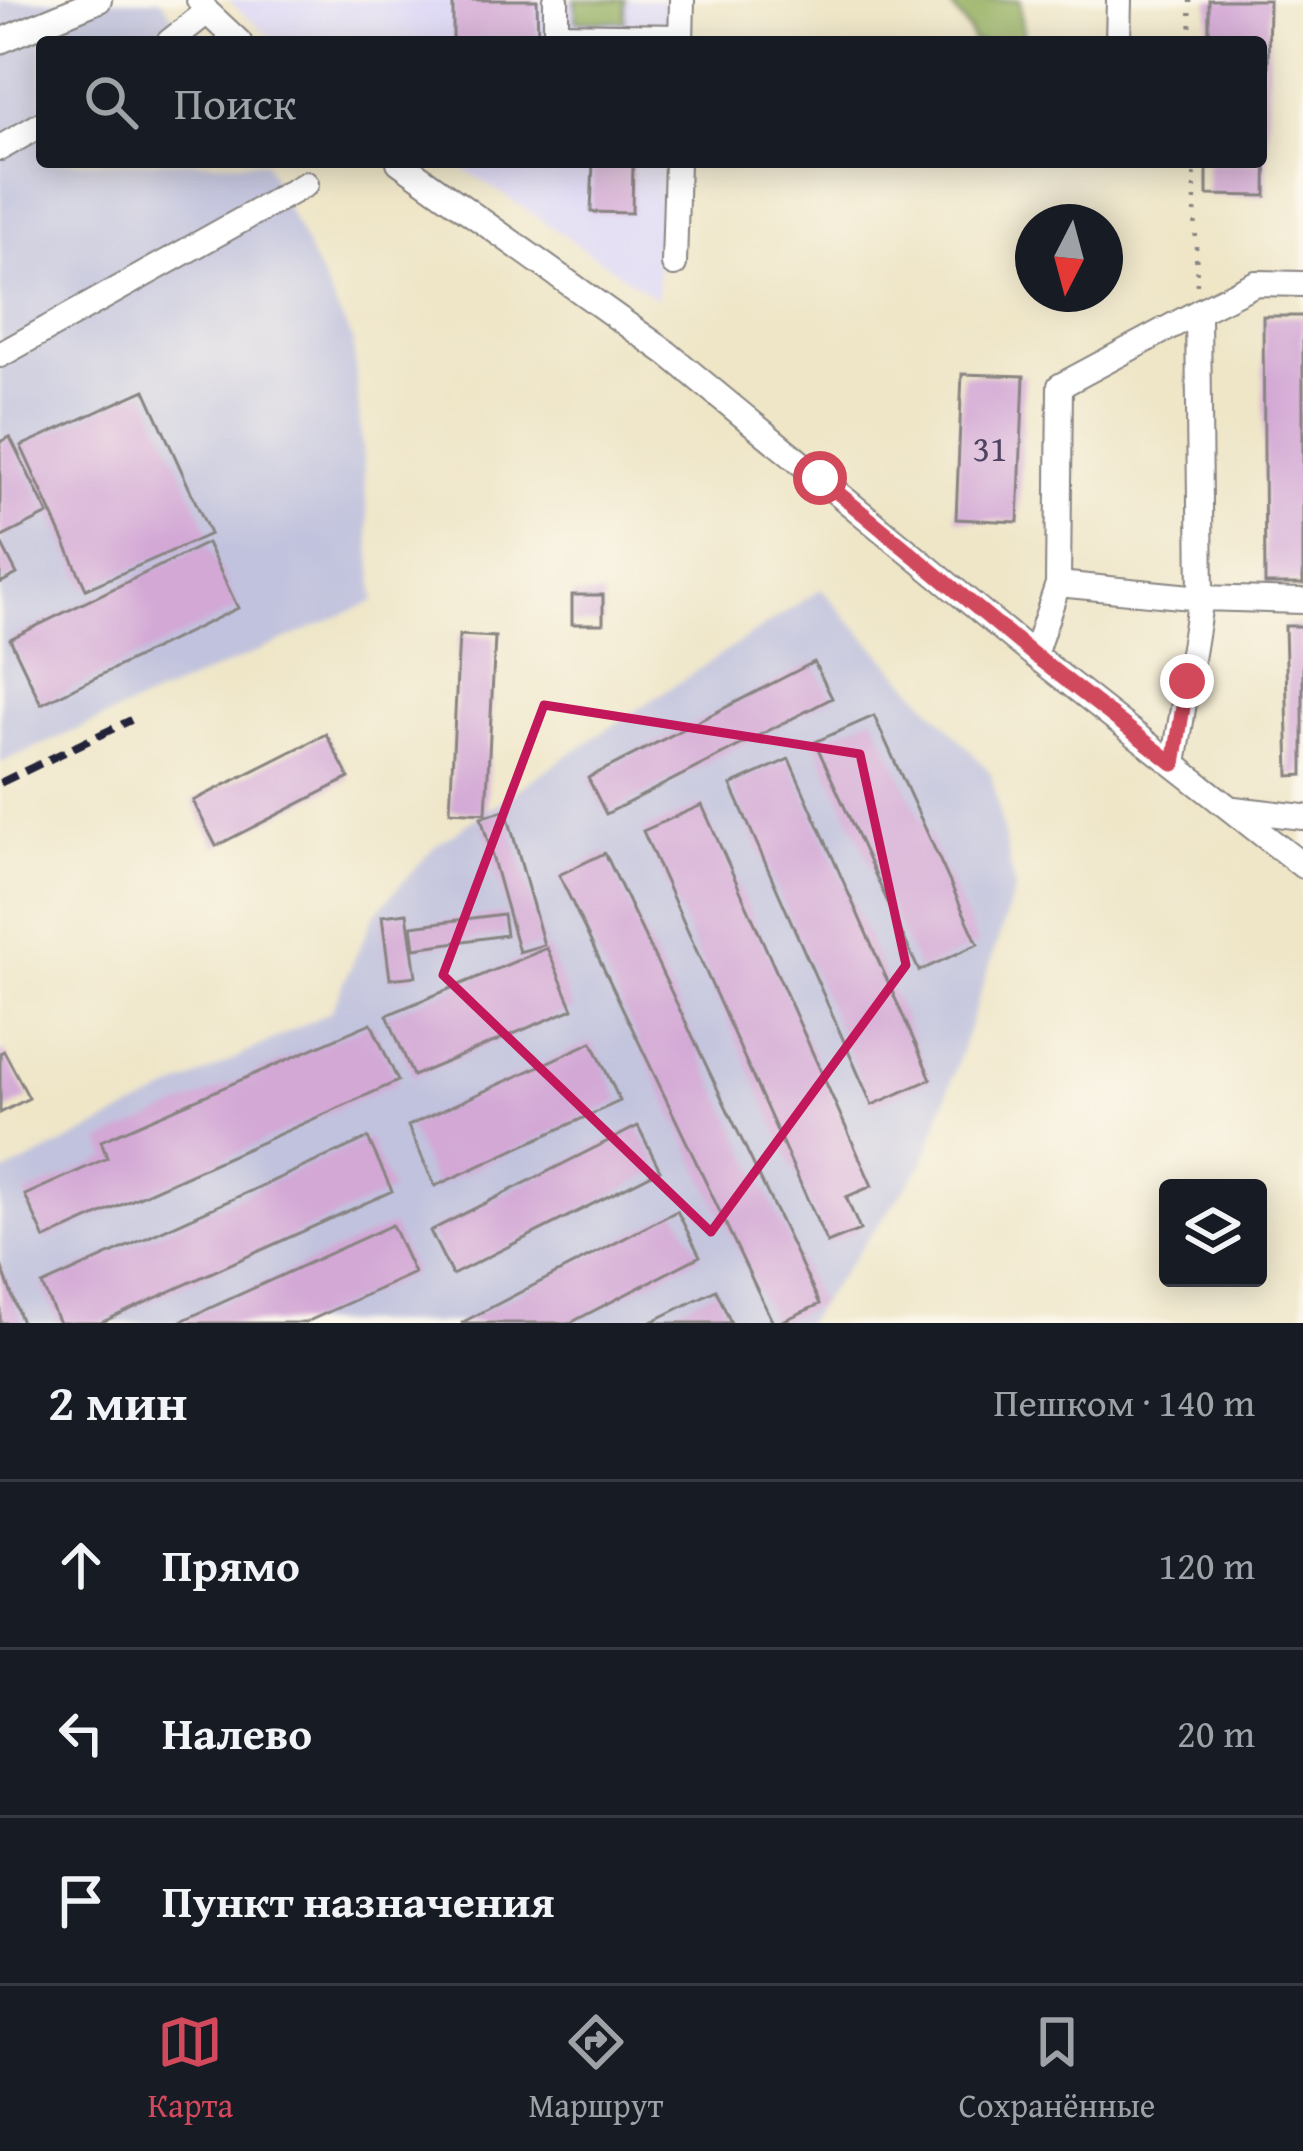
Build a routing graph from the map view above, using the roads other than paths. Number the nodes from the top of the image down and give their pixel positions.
1 (99, 0) edge
2 (556, 0) edge
3 (682, 0) edge
4 (1119, 0) edge
5 (203, 6) edge
6 (175, 36) edge
7 (233, 36) edge
8 (587, 36) edge
9 (681, 36) edge
10 (1118, 36) edge
11 (0, 41) edge
12 (36, 127) edge
13 (0, 148) edge
14 (407, 168) edge
15 (677, 168) edge
16 (306, 184) dead end
17 (674, 264) dead end
18 (1303, 284) edge
19 (1198, 312) junction
20 (0, 355) edge
21 (1058, 584) junction
22 (1201, 598) junction
23 (1303, 601) edge
24 (1034, 655) junction
25 (1174, 764) junction
26 (1231, 808) junction
27 (1303, 817) edge
28 (1303, 866) edge

1 - 11 street
2 - 8 street
3 - 9 street
4 - 10 street
5 - 6 street
5 - 7 street
12 - 13 street
14 - 24 street
15 - 17 street
16 - 20 street
18 - 19 street
19 - 21 street
19 - 22 street
21 - 22 street
21 - 24 street
22 - 23 street
22 - 25 street
24 - 25 street
25 - 26 street
26 - 27 street
26 - 28 street

